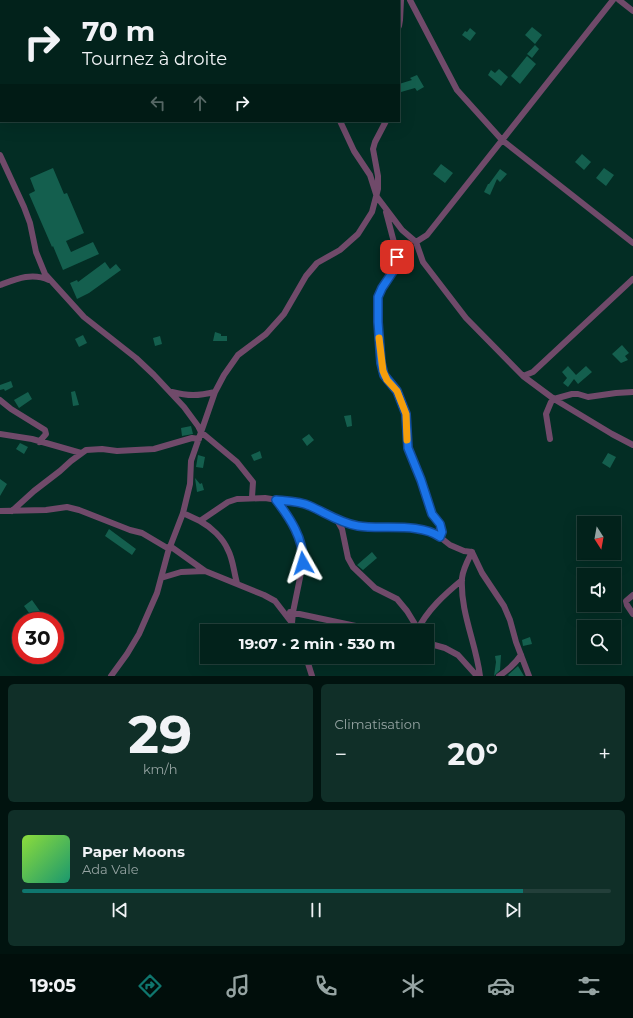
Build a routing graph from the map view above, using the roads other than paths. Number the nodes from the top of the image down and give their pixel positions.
1 (401, 0) edge
2 (410, 0) edge
3 (613, 0) edge
4 (619, 0) edge
5 (633, 11) edge
6 (400, 20) edge
7 (340, 122) edge
8 (385, 122) edge
9 (502, 140) junction
10 (0, 155) edge
11 (377, 197) junction
12 (383, 206) junction
13 (416, 242) junction
14 (633, 243) edge
15 (633, 279) edge
16 (51, 280) junction
17 (0, 285) edge
18 (523, 376) junction
19 (170, 392) junction
20 (215, 392) junction
21 (633, 392) edge
22 (554, 399) junction
23 (0, 400) edge
24 (201, 432) junction
25 (0, 434) edge
26 (199, 439) junction
27 (550, 439) dead end
28 (39, 442) junction
29 (633, 445) edge
30 (82, 453) junction
31 (252, 497) junction
32 (276, 500) junction
33 (0, 511) edge
34 (12, 511) junction
35 (183, 513) junction
36 (337, 520) junction
37 (200, 521) junction
38 (440, 537) junction
39 (170, 548) junction
40 (472, 552) junction
41 (205, 571) junction
42 (161, 578) junction
43 (462, 580) junction
44 (237, 583) junction
45 (633, 595) edge
46 (283, 610) junction
47 (293, 612) junction
48 (633, 614) edge
49 (292, 623) joint
50 (347, 624) edge
51 (415, 624) edge
52 (421, 624) edge
53 (434, 646) edge
54 (521, 655) junction
55 (308, 664) edge
56 (112, 676) edge
57 (312, 676) edge
58 (477, 676) edge
59 (480, 676) edge
60 (499, 676) edge
61 (529, 676) edge

1 - 6 street
2 - 9 street
3 - 9 street
4 - 5 street
7 - 11 street
8 - 11 street
9 - 13 street
9 - 14 street
10 - 16 street
11 - 12 street
11 - 20 street
12 - 13 street
12 - 38 street
13 - 18 street
15 - 18 street
16 - 17 street
16 - 19 street
18 - 22 street
19 - 20 street
19 - 24 street
20 - 24 street
21 - 22 street
22 - 27 street
22 - 29 street
23 - 28 street
24 - 26 street
24 - 31 street
25 - 28 street
26 - 30 street
26 - 35 street
28 - 30 street
30 - 34 street
31 - 32 street
31 - 37 street
32 - 36 street
32 - 47 street
33 - 34 street
34 - 39 street
35 - 37 street
35 - 39 street
36 - 38 street
36 - 51 street
37 - 44 street
38 - 40 street
39 - 41 street
39 - 42 street
40 - 43 street
40 - 54 street
41 - 42 street
41 - 44 street
42 - 56 street
43 - 52 street
43 - 59 street
44 - 46 street
45 - 48 street
46 - 47 street
46 - 49 street
47 - 49 street
47 - 50 street
53 - 58 street
54 - 60 street
54 - 61 street
55 - 57 street

